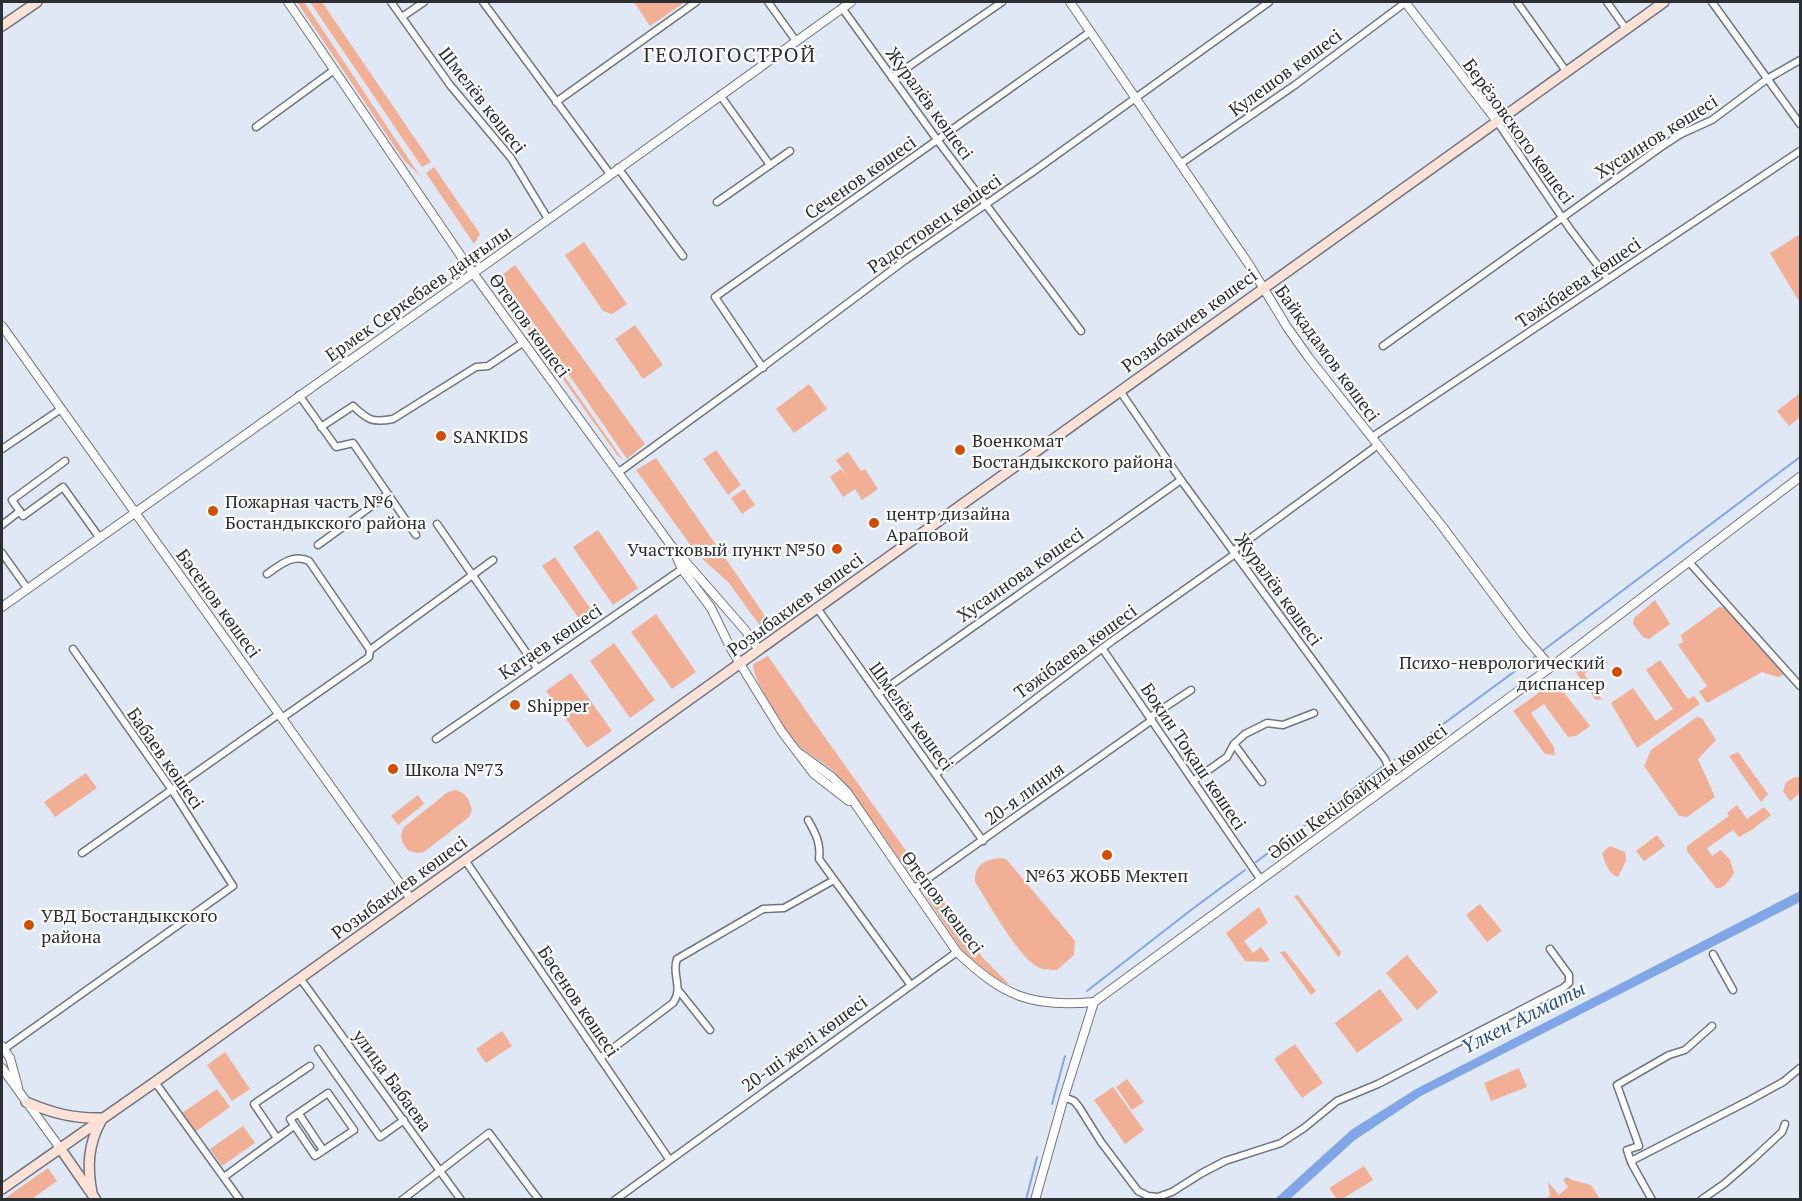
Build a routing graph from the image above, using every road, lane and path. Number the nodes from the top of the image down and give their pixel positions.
1 (37, 2) edge
2 (288, 2) edge
3 (391, 2) edge
4 (424, 2) edge
5 (483, 2) edge
6 (696, 2) edge
7 (768, 2) edge
8 (851, 2) edge
9 (1002, 2) edge
10 (1070, 2) edge
11 (1269, 2) edge
12 (1405, 2) edge
13 (1517, 2) edge
14 (1607, 2) edge
15 (1664, 2) edge
16 (1712, 2) edge
17 (842, 8) junction
18 (402, 17) junction
19 (2, 27) edge
20 (1626, 29) junction
21 (1089, 32) junction
22 (796, 41) junction
23 (1800, 60) edge
24 (334, 70) junction
25 (1566, 71) junction
26 (892, 78) junction
27 (1767, 79) junction
28 (720, 95) junction
29 (1136, 98) junction
30 (556, 102) junction
31 (1496, 120) junction
32 (1800, 124) edge
33 (256, 127) dead end
34 (938, 141) junction
35 (790, 151) dead end
36 (1800, 151) edge
37 (1180, 164) junction
38 (770, 165) junction
39 (618, 168) junction
40 (610, 174) junction
41 (717, 202) dead end
42 (986, 204) junction
43 (1562, 216) junction
44 (548, 219) junction
45 (683, 256) dead end
46 (473, 272) junction
47 (1608, 279) junction
48 (1263, 288) junction
49 (2, 326) edge
50 (1080, 331) dead end
51 (524, 342) junction
52 (1383, 346) dead end
53 (763, 368) junction
54 (1120, 391) junction
55 (299, 395) junction
56 (61, 409) junction
57 (321, 427) junction
58 (1371, 437) junction
59 (1378, 445) junction
60 (2, 449) edge
61 (65, 462) dead end
62 (619, 472) junction
63 (1800, 477) edge
64 (1180, 480) junction
65 (388, 494) junction
66 (20, 511) junction
67 (135, 512) junction
68 (437, 524) dead end
69 (2, 525) edge
70 (416, 535) dead end
71 (99, 537) junction
72 (670, 544) junction
73 (318, 545) dead end
74 (2, 553) edge
75 (1234, 553) junction
76 (493, 560) dead end
77 (1689, 562) junction
78 (682, 568) junction
79 (267, 574) dead end
80 (471, 575) junction
81 (27, 588) junction
82 (2, 607) edge
83 (817, 608) junction
84 (1102, 648) junction
85 (73, 649) dead end
86 (370, 650) junction
87 (759, 650) junction
88 (740, 663) junction
89 (1551, 667) junction
90 (537, 668) junction
91 (1800, 686) edge
92 (1191, 690) dead end
93 (878, 694) junction
94 (1314, 713) dead end
95 (281, 716) junction
96 (1151, 718) junction
97 (436, 739) dead end
98 (1234, 744) junction
99 (936, 774) junction
100 (1193, 782) junction
101 (1262, 782) dead end
102 (1395, 782) junction
103 (172, 790) junction
104 (808, 820) dead end
105 (983, 841) junction
106 (82, 853) dead end
107 (465, 860) junction
108 (834, 880) junction
109 (1260, 880) junction
110 (913, 889) junction
111 (411, 899) junction
112 (1550, 949) dead end
113 (957, 952) junction
114 (1713, 954) dead end
115 (300, 978) junction
116 (910, 984) junction
117 (1733, 990) dead end
118 (679, 992) junction
119 (1094, 1002) junction
120 (1712, 1026) dead end
121 (710, 1030) dead end
122 (3, 1047) edge
123 (318, 1048) dead end
124 (600, 1058) junction
125 (310, 1066) dead end
126 (2, 1068) edge
127 (1800, 1068) edge
128 (155, 1082) junction
129 (1064, 1097) junction
130 (23, 1098) junction
131 (299, 1114) junction
132 (103, 1118) junction
133 (404, 1120) junction
134 (1785, 1124) dead end
135 (294, 1126) junction
136 (277, 1138) junction
137 (60, 1148) junction
138 (323, 1150) junction
139 (669, 1159) junction
140 (1631, 1162) junction
141 (441, 1170) junction
142 (224, 1177) junction
143 (2, 1190) edge
144 (94, 1196) edge
145 (240, 1200) edge
146 (402, 1200) edge
147 (461, 1200) edge
148 (539, 1200) edge
149 (615, 1200) edge
150 (1035, 1200) edge
151 (1653, 1200) edge
152 (1701, 1200) edge

1 - 19 main road
2 - 24 street, Өтепов көшесі
3 - 18 street, Шмелёв көшесі
4 - 18 street
5 - 30 street
6 - 30 street
7 - 22 street
8 - 17 street, Ермек Серкебаев даңғылы
9 - 26 street
10 - 21 street, Байқадамов көшесі
11 - 29 street, Радостовец көшесі
12 - 31 street, Берёзовского көшесі
12 - 37 street, Кулешов көшесі
13 - 25 street
14 - 20 street
15 - 20 main road, Розыбакиев көшесі
16 - 27 street
17 - 22 street, Ермек Серкебаев даңғылы
17 - 26 street, Журалёв көшесі
18 - 44 street, Шмелёв көшесі
20 - 25 main road, Розыбакиев көшесі
21 - 29 street, Байқадамов көшесі
21 - 34 street, Сеченов көшесі
22 - 28 street, Ермек Серкебаев даңғылы
23 - 27 street, Хусаинов көшесі
24 - 33 street
24 - 46 street, Өтепов көшесі
25 - 31 main road, Розыбакиев көшесі
26 - 34 street, Журалёв көшесі
27 - 32 street
27 - 43 street, Хусаинов көшесі
28 - 38 street
28 - 39 street, Ермек Серкебаев даңғылы
29 - 37 street, Байқадамов көшесі
29 - 42 street, Радостовец көшесі
30 - 40 street
31 - 43 street, Берёзовского көшесі
31 - 48 main road, Розыбакиев көшесі
34 - 42 street, Журалёв көшесі
34 - 53 street, Сеченов көшесі
35 - 38 street
36 - 47 street, Тәжібаева көшесі
37 - 48 street, Байқадамов көшесі
38 - 41 street
39 - 40 street, Ермек Серкебаев даңғылы
39 - 45 street
40 - 44 street, Ермек Серкебаев даңғылы
42 - 50 street, Журалёв көшесі
42 - 53 street, Радостовец көшесі
43 - 47 street, Берёзовского көшесі
43 - 52 street, Хусаинов көшесі
44 - 46 street, Ермек Серкебаев даңғылы
46 - 51 street, Өтепов көшесі
46 - 55 street, Ермек Серкебаев даңғылы
47 - 58 street, Тәжібаева көшесі
48 - 54 main road, Розыбакиев көшесі
48 - 58 street, Байқадамов көшесі
49 - 56 street, Бәсенов көшесі
51 - 57 street
51 - 62 street, Өтепов көшесі
53 - 62 street, Радостовец көшесі
54 - 64 street, Журалёв көшесі
54 - 83 main road, Розыбакиев көшесі
55 - 57 street
55 - 67 street, Ермек Серкебаев даңғылы
56 - 60 street
56 - 67 street, Бәсенов көшесі
57 - 65 street
58 - 59 street, Байқадамов көшесі
59 - 75 street, Тәжібаева көшесі
59 - 89 street, Байқадамов көшесі
61 - 66 street
62 - 72 street, Өтепов көшесі
63 - 77 street, Әбіш Кекілбайұлы көшесі
64 - 75 street, Журалёв көшесі
64 - 93 street, Хусаинова көшесі
65 - 70 street
65 - 73 street
66 - 69 street
66 - 71 street
67 - 71 street, Ермек Серкебаев даңғылы
67 - 95 street, Бәсенов көшесі
68 - 80 street
71 - 81 street, Ермек Серкебаев даңғылы
72 - 78 street, Өтепов көшесі
72 - 87 street, Өтепов көшесі
74 - 81 street
75 - 84 street, Тәжібаева көшесі
75 - 102 street, Журалёв көшесі
76 - 80 street
77 - 89 street, Әбіш Кекілбайұлы көшесі
77 - 91 street
78 - 88 street, Өтепов көшесі
78 - 90 street, Қатаев көшесі
79 - 86 street
80 - 86 street
80 - 90 street
81 - 82 street, Ермек Серкебаев даңғылы
83 - 87 main road, Розыбакиев көшесі
83 - 93 street, Шмелёв көшесі
84 - 96 street, Бокин Тоқаш көшесі
84 - 99 street, Тәжібаева көшесі
85 - 103 street, Бабаев көшесі
86 - 95 street
87 - 88 main road, Розыбакиев көшесі
88 - 107 main road, Розыбакиев көшесі
88 - 110 street, Өтепов көшесі
89 - 102 street, Әбіш Кекілбайұлы көшесі
90 - 97 street, Қатаев көшесі
92 - 96 street, 20-я линия
93 - 99 street, Шмелёв көшесі
94 - 98 street
95 - 103 street
95 - 111 street, Бәсенов көшесі
96 - 100 street, Бокин Тоқаш көшесі
96 - 105 street, 20-я линия
98 - 100 street
98 - 101 street
99 - 105 street, Шмелёв көшесі
100 - 109 street, Бокин Тоқаш көшесі
102 - 109 street, Әбіш Кекілбайұлы көшесі
103 - 106 street
103 - 122 street, Бабаев көшесі
104 - 108 street
105 - 110 street, 20-я линия
107 - 111 main road, Розыбакиев көшесі
107 - 124 street, Бәсенов көшесі
108 - 116 street
108 - 118 street
109 - 119 street, Әбіш Кекілбайұлы көшесі
110 - 113 street, Өтепов көшесі
111 - 115 main road, Розыбакиев көшесі
112 - 129 street
113 - 116 street, 20-ші желі көшесі
113 - 119 street, Өтепов көшесі
114 - 117 street
115 - 128 main road, Розыбакиев көшесі
115 - 133 street, улица Бабаева
116 - 139 street, 20-ші желі көшесі
118 - 121 street
118 - 124 street
119 - 129 street
120 - 140 street
122 - 130 street
123 - 133 street
124 - 139 street, Бәсенов көшесі
125 - 136 street
126 - 130 street
127 - 140 street
128 - 132 main road, Розыбакиев көшесі
128 - 142 street
129 - 150 street
130 - 132 main road
130 - 137 street
131 - 135 street
131 - 138 street
131 - 138 street
132 - 137 main road, Розыбакиев көшесі
132 - 144 main road
133 - 141 street, улица Бабаева
134 - 152 street
135 - 136 street
135 - 138 street
136 - 142 street
137 - 143 main road, Розыбакиев көшесі
137 - 144 main road
139 - 149 street, 20-ші желі көшесі
140 - 151 street
141 - 146 street
141 - 147 street, улица Бабаева
141 - 148 street
142 - 145 street

